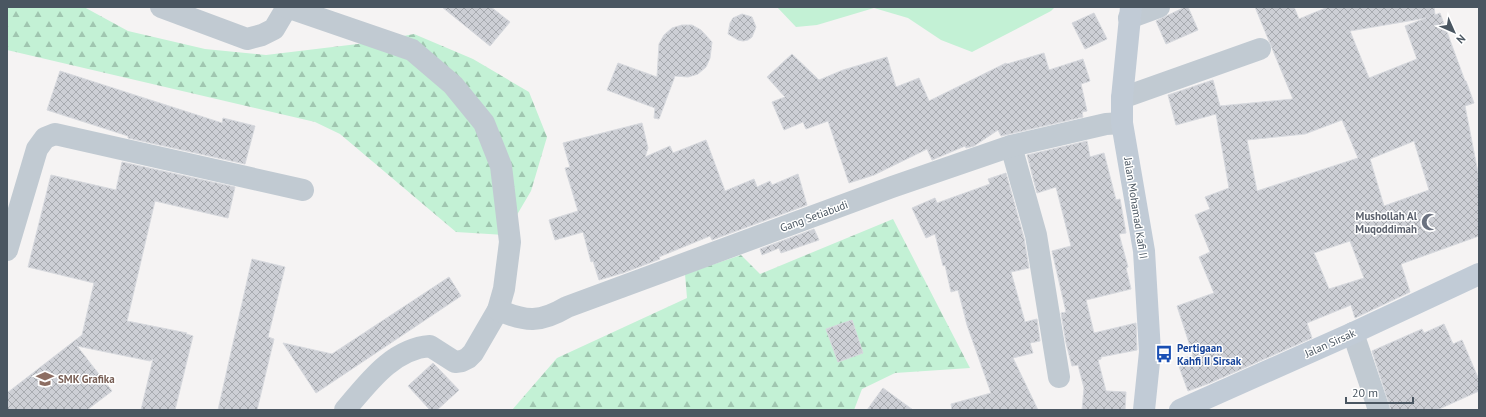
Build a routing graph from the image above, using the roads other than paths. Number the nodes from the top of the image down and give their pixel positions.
1 (161, 7) edge
2 (287, 7) edge
3 (1159, 7) edge
4 (1130, 13) edge
5 (1260, 49) dead end
6 (1122, 98) junction
7 (1122, 123) junction
8 (1011, 146) junction
9 (303, 190) dead end
10 (7, 250) edge
11 (1479, 274) edge
12 (504, 313) junction
13 (1353, 333) junction
14 (1059, 377) dead end
15 (345, 410) edge
16 (1144, 410) edge
17 (1180, 410) edge
18 (1379, 410) edge

1 - 2 street
2 - 12 street
3 - 4 street
4 - 6 main road, Jalan Mohamad Kafi II
5 - 6 street
6 - 7 main road, Jalan Mohamad Kafi II
7 - 8 street, Gang Setiabudi
7 - 16 main road, Jalan Mohamad Kafi II
8 - 12 street, Gang Setiabudi
8 - 14 street
9 - 10 street
11 - 13 main road, Jalan Sirsak
12 - 15 street
13 - 17 main road, Jalan Sirsak
13 - 18 street

